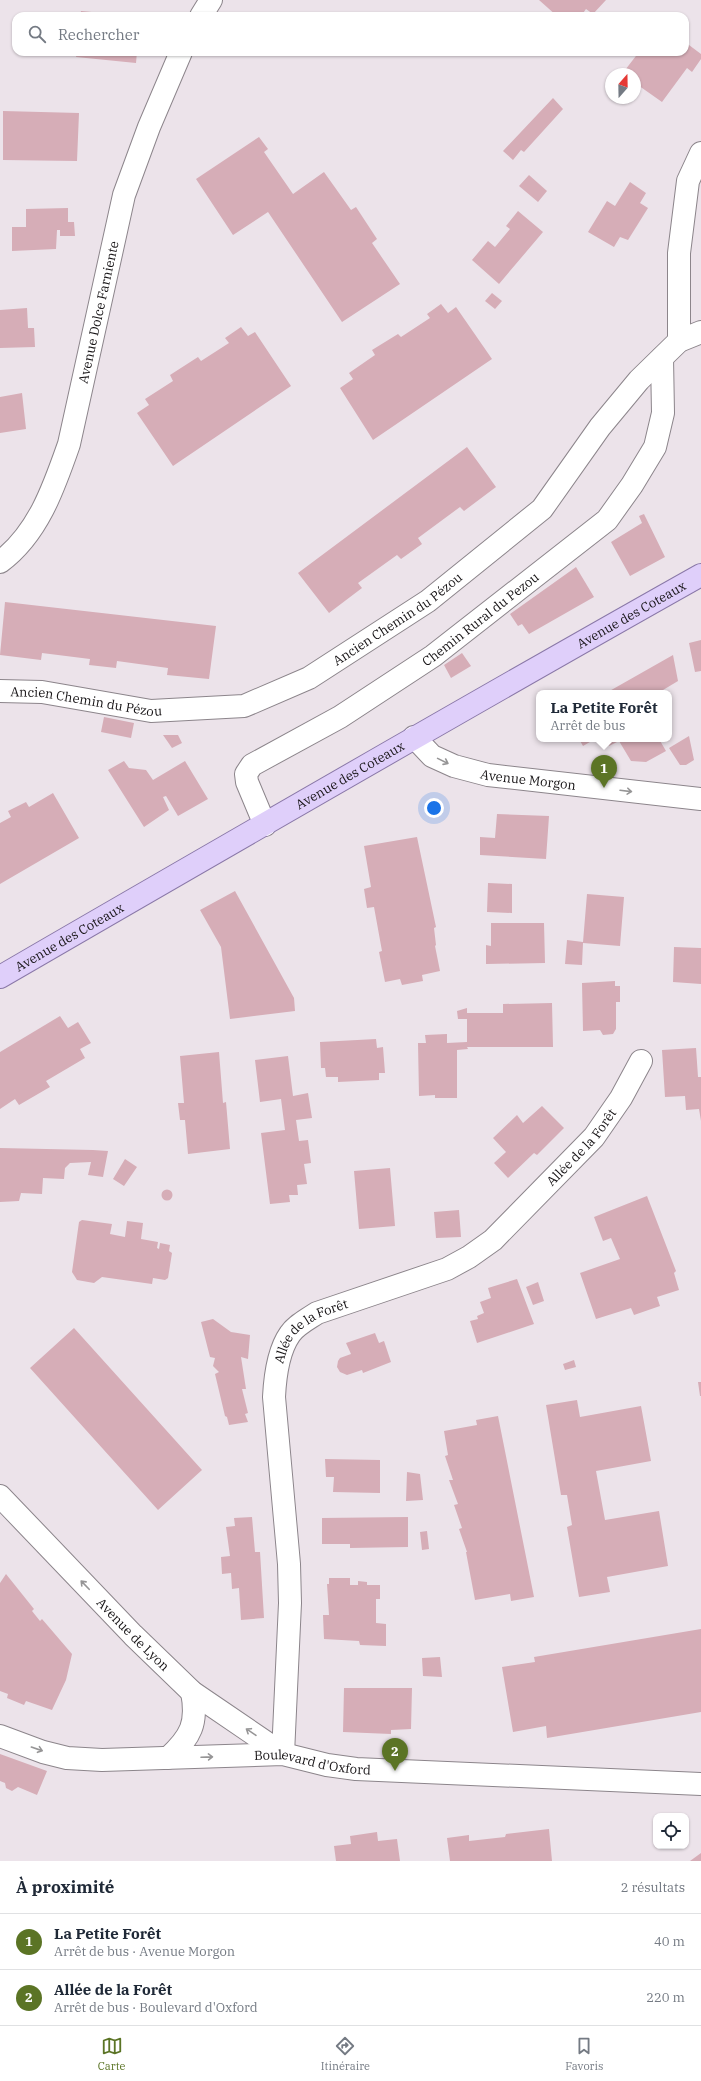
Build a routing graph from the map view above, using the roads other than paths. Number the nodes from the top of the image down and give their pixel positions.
1 (211, 0) edge
2 (204, 12) edge
3 (179, 56) edge
4 (701, 153) edge
5 (701, 332) edge
6 (679, 341) junction
7 (662, 358) junction
8 (0, 562) edge
9 (701, 575) edge
10 (0, 691) edge
11 (414, 737) junction
12 (701, 799) edge
13 (265, 825) junction
14 (0, 977) edge
15 (641, 1061) dead end
16 (0, 1496) edge
17 (192, 1692) junction
18 (0, 1736) edge
19 (284, 1754) junction
20 (168, 1758) junction
21 (701, 1784) edge

1 - 2 street
3 - 8 street, Avenue Dolce Farniente
4 - 6 street
5 - 6 street, Ancien Chemin du Pézou
6 - 7 street, Ancien Chemin du Pézou
7 - 10 street, Ancien Chemin du Pézou
7 - 13 street, Chemin Rural du Pezou
9 - 11 main road, Avenue des Coteaux
11 -> 12 street, Avenue Morgon
11 - 13 main road, Avenue des Coteaux
13 - 14 main road, Avenue des Coteaux
15 - 19 street, Allée de la Forêt
17 -> 16 street, Avenue de Lyon
19 -> 17 street, Avenue de Lyon
17 - 20 street
18 -> 20 street, Boulevard d'Oxford
20 -> 19 street, Boulevard d'Oxford
19 - 21 street, Boulevard d'Oxford

